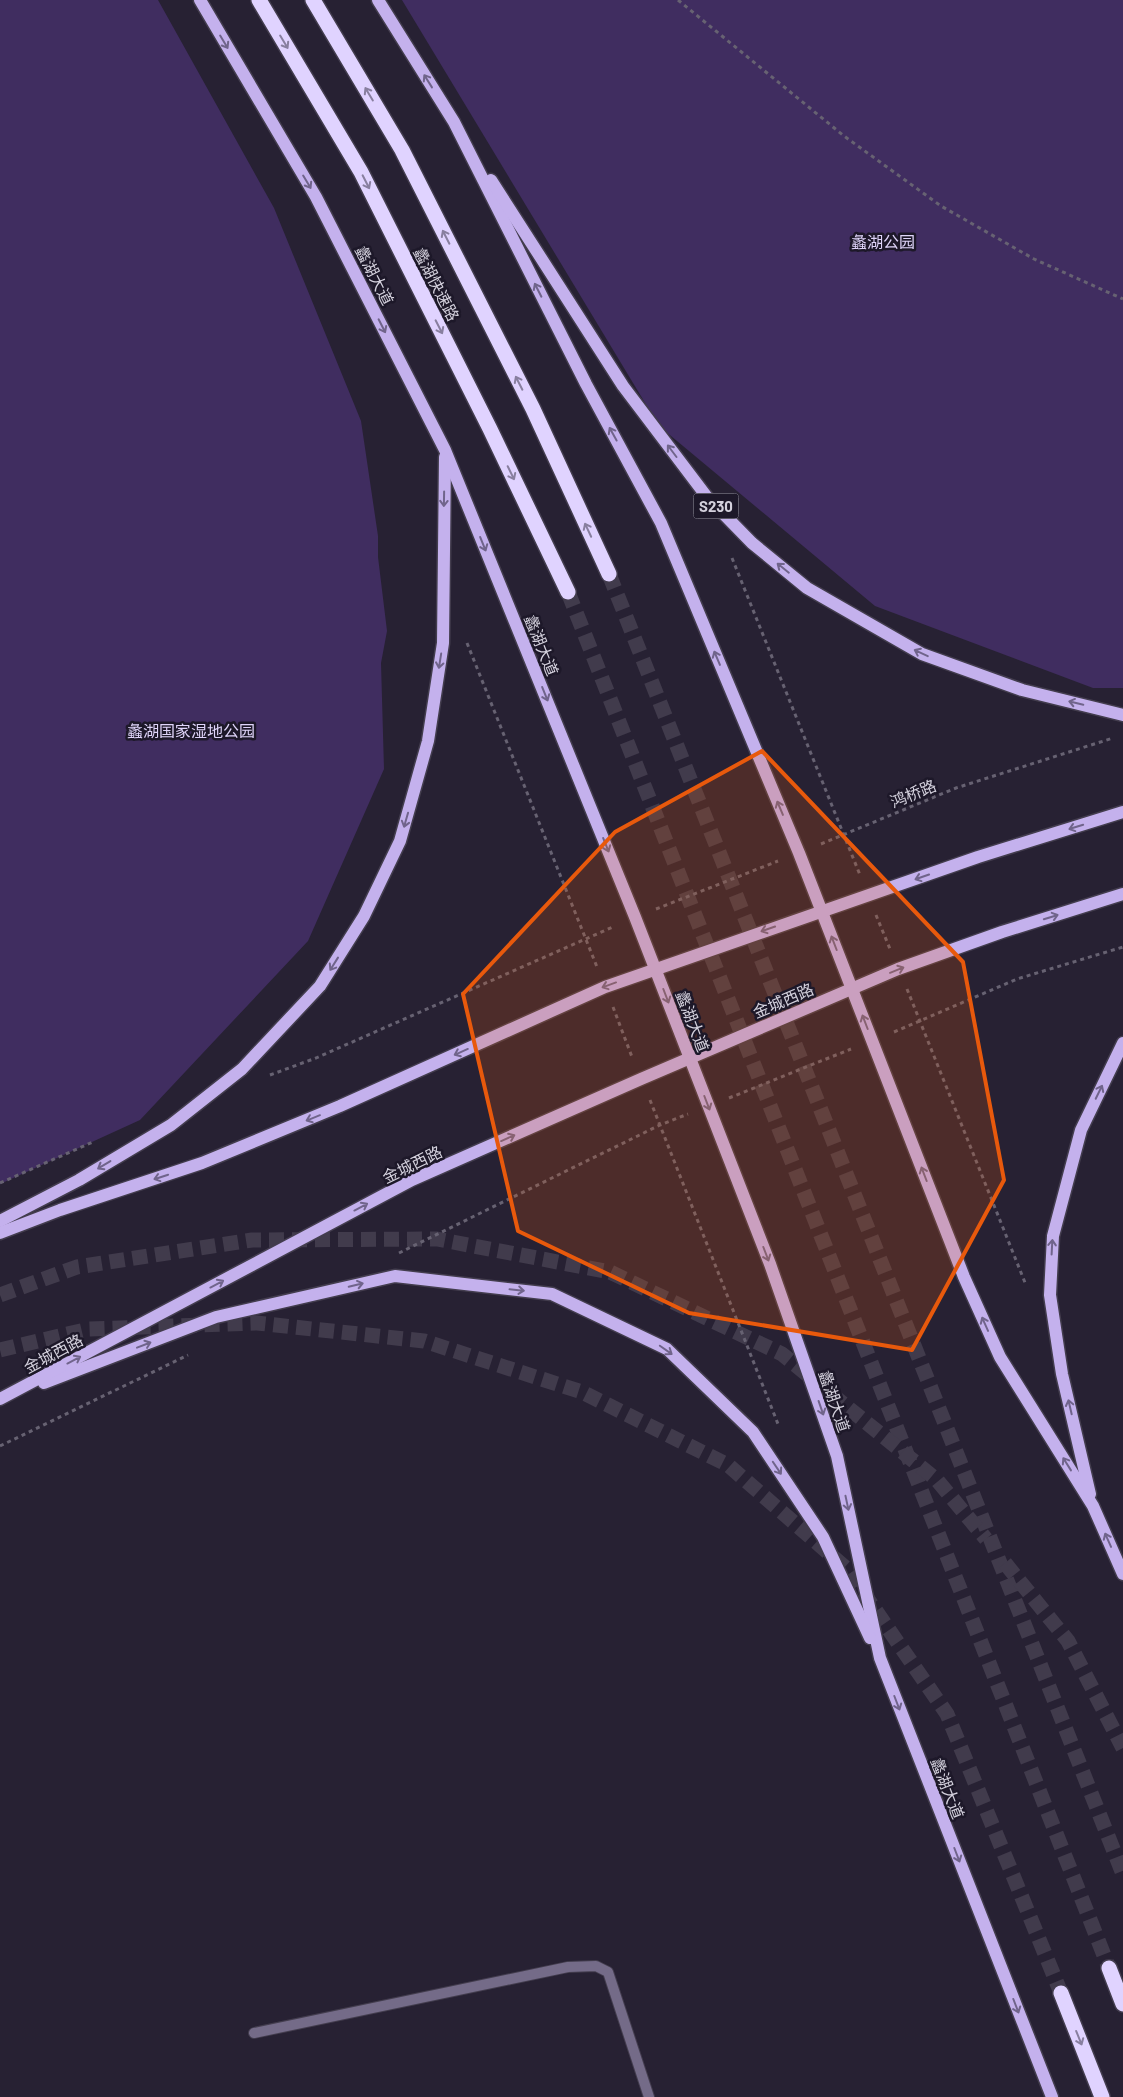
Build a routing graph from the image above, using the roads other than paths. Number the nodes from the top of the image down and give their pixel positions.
1 (200, 0) edge
2 (259, 0) edge
3 (313, 0) edge
4 (378, 0) edge
5 (454, 122) junction
6 (445, 450) junction
7 (609, 574) tunnel mouth
8 (568, 592) tunnel mouth
9 (1123, 714) edge
10 (1123, 812) edge
11 (1123, 894) edge
12 (821, 910) junction
13 (655, 969) junction
14 (852, 989) junction
15 (1123, 1043) edge
16 (690, 1058) junction
17 (0, 1221) edge
18 (0, 1232) edge
19 (0, 1400) edge
20 (1093, 1506) junction
21 (1123, 1574) edge
22 (880, 1658) junction
23 (1109, 1968) tunnel mouth
24 (1061, 1993) tunnel mouth
25 (1123, 2004) edge
26 (254, 2033) dead end
27 (649, 2097) edge
28 (1052, 2097) edge
29 (1102, 2097) edge

1 -> 6 main road, 蠡湖大道
2 -> 8 highway, 蠡湖快速路
7 -> 3 highway, 蠡湖快速路
5 -> 4 main road
9 -> 5 main road, S230
12 -> 5 main road
6 -> 13 main road, 蠡湖大道
6 -> 17 main road
10 -> 12 main road
14 -> 11 main road, 金城西路
12 -> 13 main road
14 -> 12 main road
13 -> 16 main road, 蠡湖大道
13 -> 18 main road
14 - 16 main road, 金城西路
20 -> 14 main road
20 -> 15 main road
19 -> 16 main road, 金城西路
16 -> 22 main road, 蠡湖大道
19 -> 22 main road
21 -> 20 main road
22 -> 28 main road, 蠡湖大道
23 - 25 highway
24 -> 29 highway
26 - 27 street

